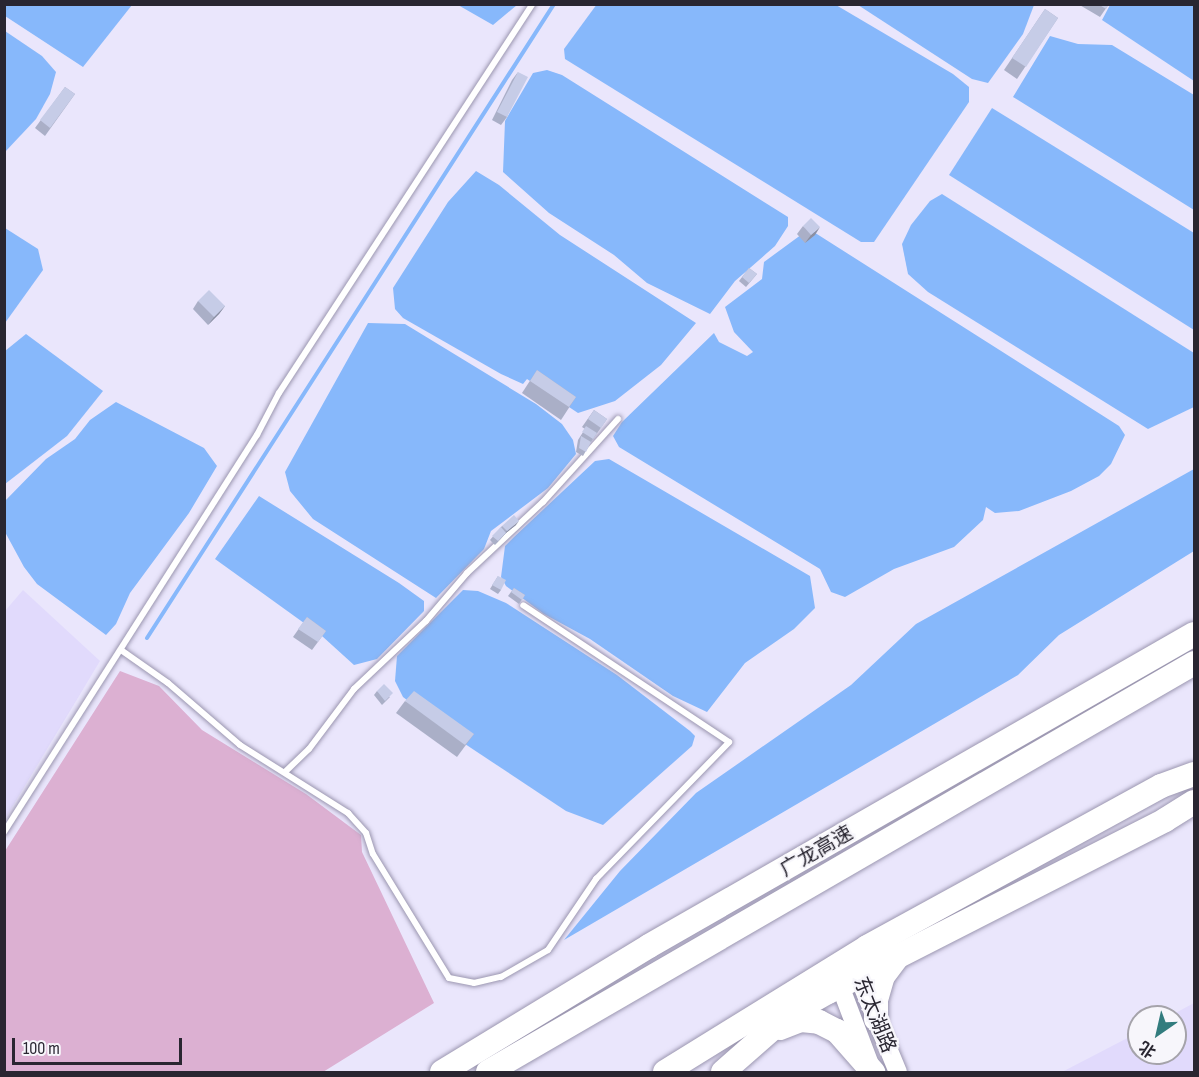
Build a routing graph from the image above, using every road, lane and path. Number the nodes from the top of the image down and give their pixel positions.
1 (533, 4) edge
2 (618, 419) dead end
3 (524, 606) dead end
4 (1194, 634) edge
5 (121, 650) junction
6 (1194, 663) edge
7 (285, 772) junction
8 (1194, 774) edge
9 (1194, 802) edge
10 (4, 832) edge
11 (903, 951) junction
12 (846, 971) junction
13 (876, 1019) junction
14 (764, 1035) junction
15 (442, 1072) edge
16 (488, 1072) edge
17 (665, 1072) edge
18 (723, 1072) edge
19 (873, 1072) edge
20 (898, 1072) edge

1 - 5 lane
2 - 7 lane
3 - 7 lane
4 - 15 highway, 广龙高速
5 - 7 lane
5 - 10 lane
6 - 16 highway, 广龙高速
8 - 12 highway
9 - 11 highway
11 - 12 highway
11 - 13 highway
12 - 13 main road, 东太湖路
12 - 14 highway
12 - 17 highway
12 - 19 main road, 东太湖路
13 - 20 main road, 东太湖路
14 - 18 highway
14 - 19 highway

